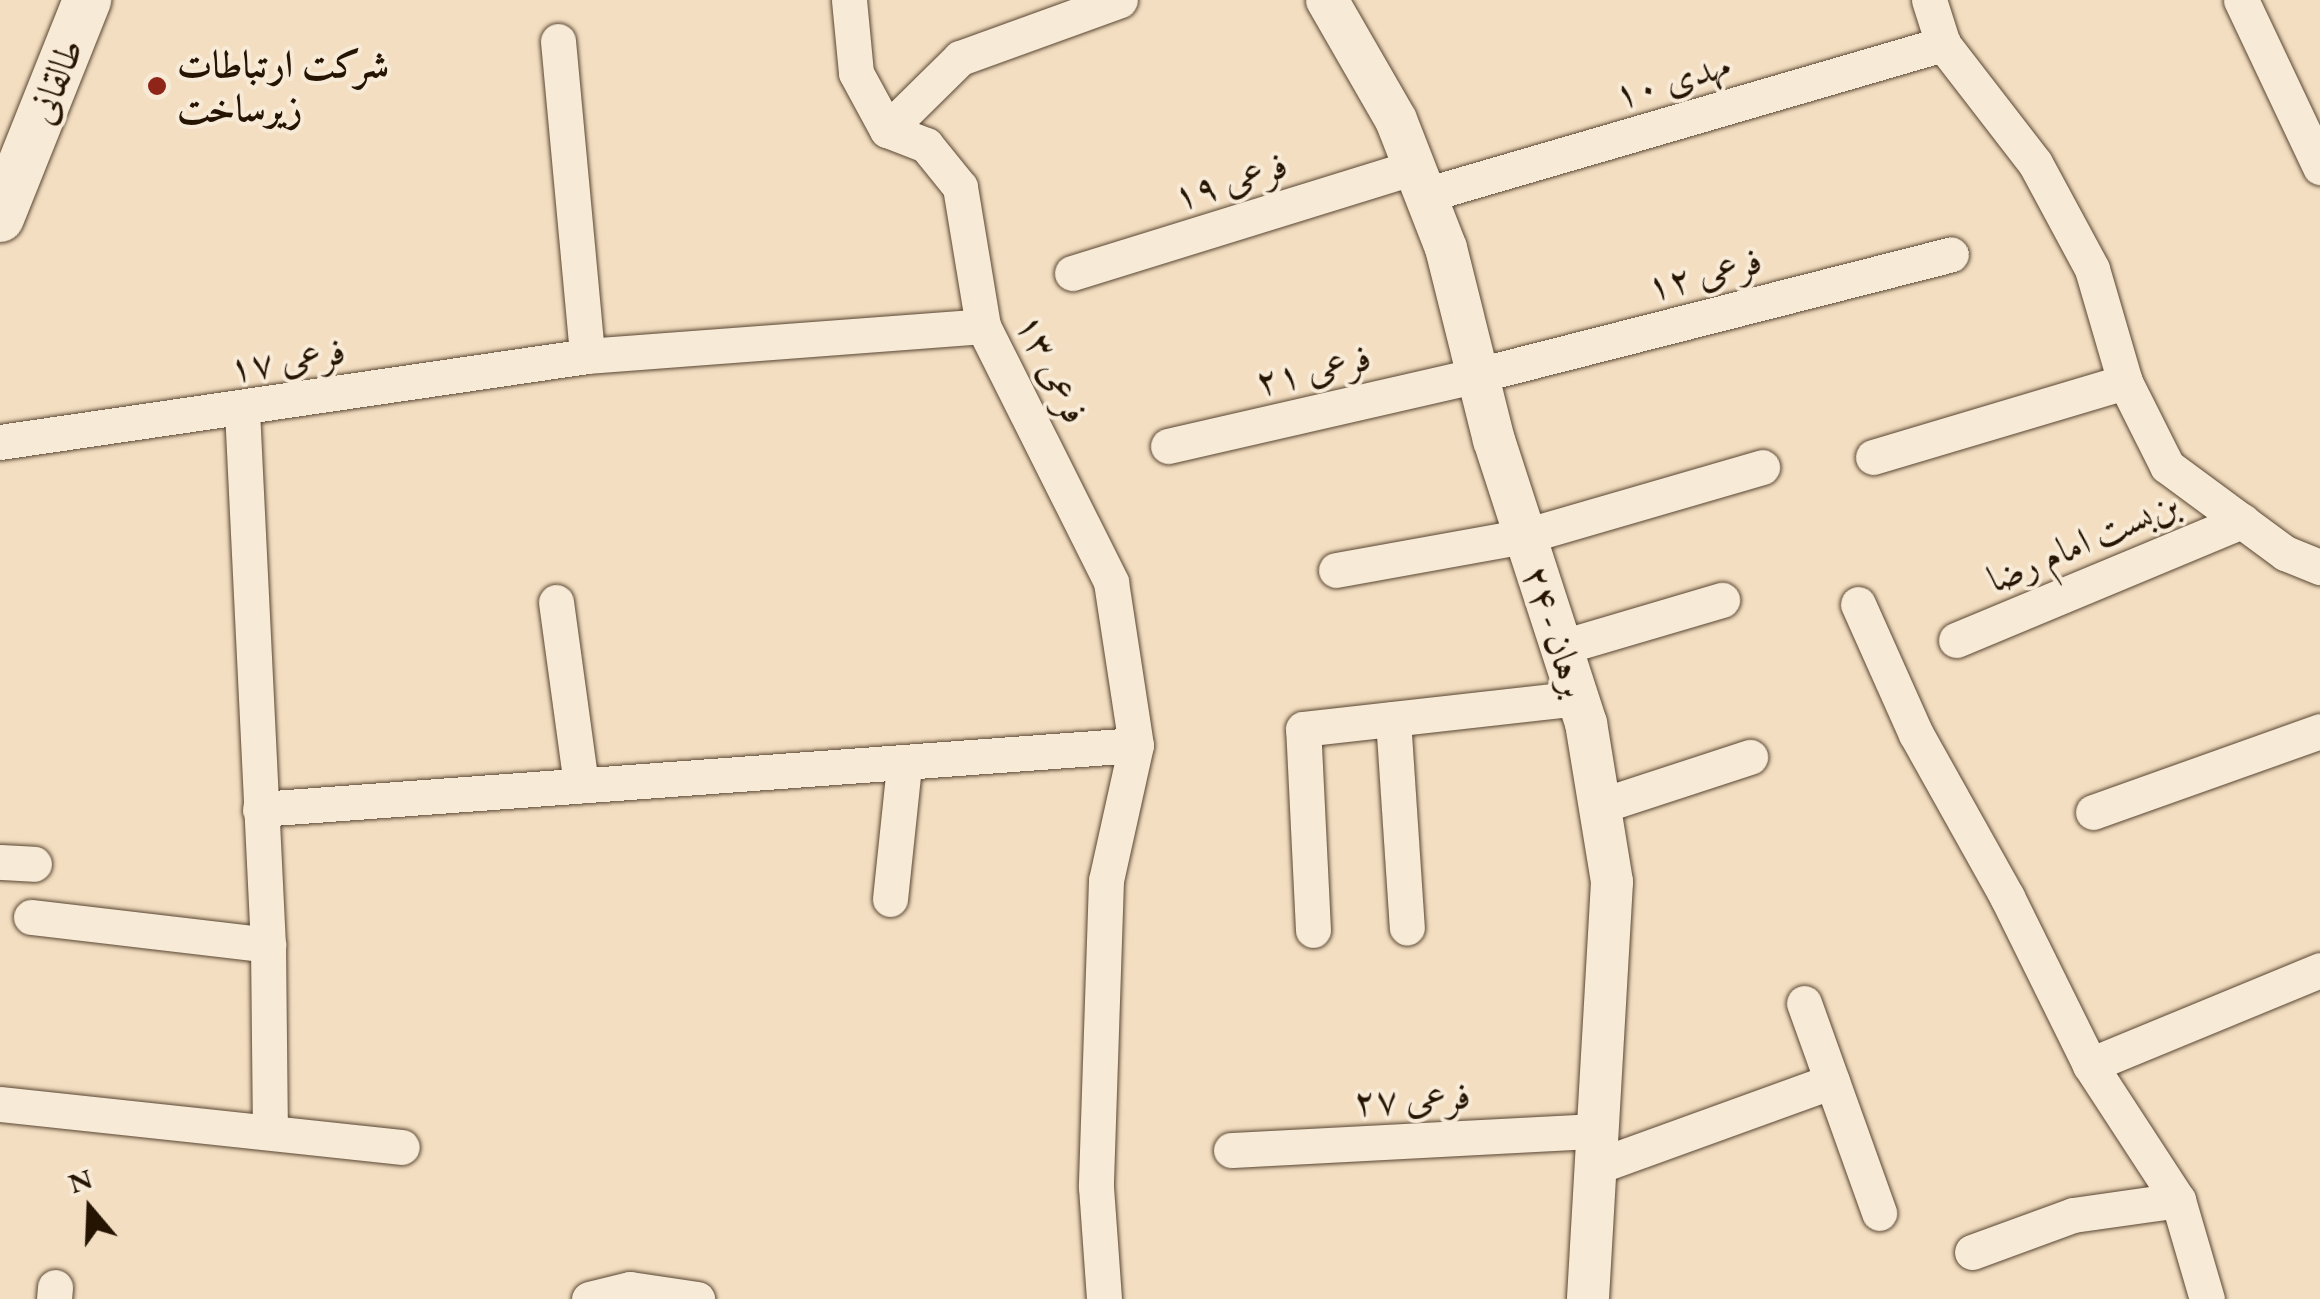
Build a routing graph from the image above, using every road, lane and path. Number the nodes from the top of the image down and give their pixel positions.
1 (87, 0) edge
2 (849, 0) edge
3 (1120, 0) edge
4 (1327, 0) edge
5 (1929, 0) edge
6 (2241, 0) edge
7 (558, 42) dead end
8 (1942, 44) junction
9 (887, 130) junction
10 (2320, 167) edge
11 (1420, 181) junction
12 (3, 205) edge
13 (1951, 254) dead end
14 (1072, 274) dead end
15 (983, 326) junction
16 (587, 356) junction
17 (1478, 375) junction
18 (2125, 382) junction
19 (242, 410) junction
20 (0, 442) edge
21 (1168, 446) dead end
22 (1873, 456) dead end
23 (1762, 467) dead end
24 (2242, 521) junction
25 (1526, 536) junction
26 (2320, 567) edge
27 (1336, 570) dead end
28 (1722, 600) dead end
29 (556, 602) dead end
30 (1858, 604) dead end
31 (1956, 640) dead end
32 (1562, 647) junction
33 (1578, 698) junction
34 (1394, 719) junction
35 (2320, 731) edge
36 (1136, 746) junction
37 (1750, 757) dead end
38 (904, 765) junction
39 (581, 785) junction
40 (1600, 806) junction
41 (260, 809) junction
42 (2092, 812) dead end
43 (890, 899) dead end
44 (31, 917) dead end
45 (1407, 928) dead end
46 (1313, 930) dead end
47 (268, 945) junction
48 (2320, 970) edge
49 (1804, 1003) dead end
50 (2090, 1065) junction
51 (1832, 1080) junction
52 (0, 1104) edge
53 (270, 1130) junction
54 (402, 1147) dead end
55 (1597, 1149) junction
56 (1231, 1150) dead end
57 (2178, 1200) junction
58 (1879, 1213) dead end
59 (1972, 1252) dead end
60 (589, 1299) edge
61 (697, 1299) edge
62 (1104, 1299) edge
63 (1588, 1299) edge
64 (2206, 1299) edge

1 - 12 main road, طالقانی
2 - 9 street
3 - 9 street
4 - 11 street, ۲۴ - برهان
5 - 8 street
6 - 10 street
7 - 16 street
8 - 11 street, ۱۰ مهدی
8 - 18 street
9 - 15 street, فرعی ۱۳
11 - 14 street, فرعی ۱۹
11 - 17 street, ۲۴ - برهان
13 - 17 street, فرعی ۱۲
15 - 16 street, فرعی ۱۷
15 - 36 street, فرعی ۱۳
16 - 19 street, فرعی ۱۷
17 - 21 street, فرعی ۲۱
17 - 25 street, ۲۴ - برهان
18 - 22 street
18 - 24 street
19 - 20 street, فرعی ۱۷
19 - 41 street
23 - 25 street
24 - 26 street
24 - 31 street, بن‌بست امام رضا
25 - 27 street
25 - 32 street, ۲۴ - برهان
28 - 32 street
29 - 39 street
30 - 50 street
32 - 33 street, ۲۴ - برهان
33 - 34 street
33 - 40 street, ۲۴ - برهان
34 - 45 street
34 - 46 street
35 - 42 street
36 - 38 street
36 - 62 street
37 - 40 street
38 - 39 street
38 - 43 street
39 - 41 street
40 - 55 street, ۲۴ - برهان
41 - 47 street
44 - 47 street
47 - 53 street
48 - 50 street
49 - 51 street
50 - 57 street
51 - 55 street, فرعی ۲۷
51 - 58 street
52 - 53 street
53 - 54 street
55 - 56 street, فرعی ۲۷
55 - 63 street, ۲۴ - برهان
57 - 59 street
57 - 64 street
60 - 61 street

